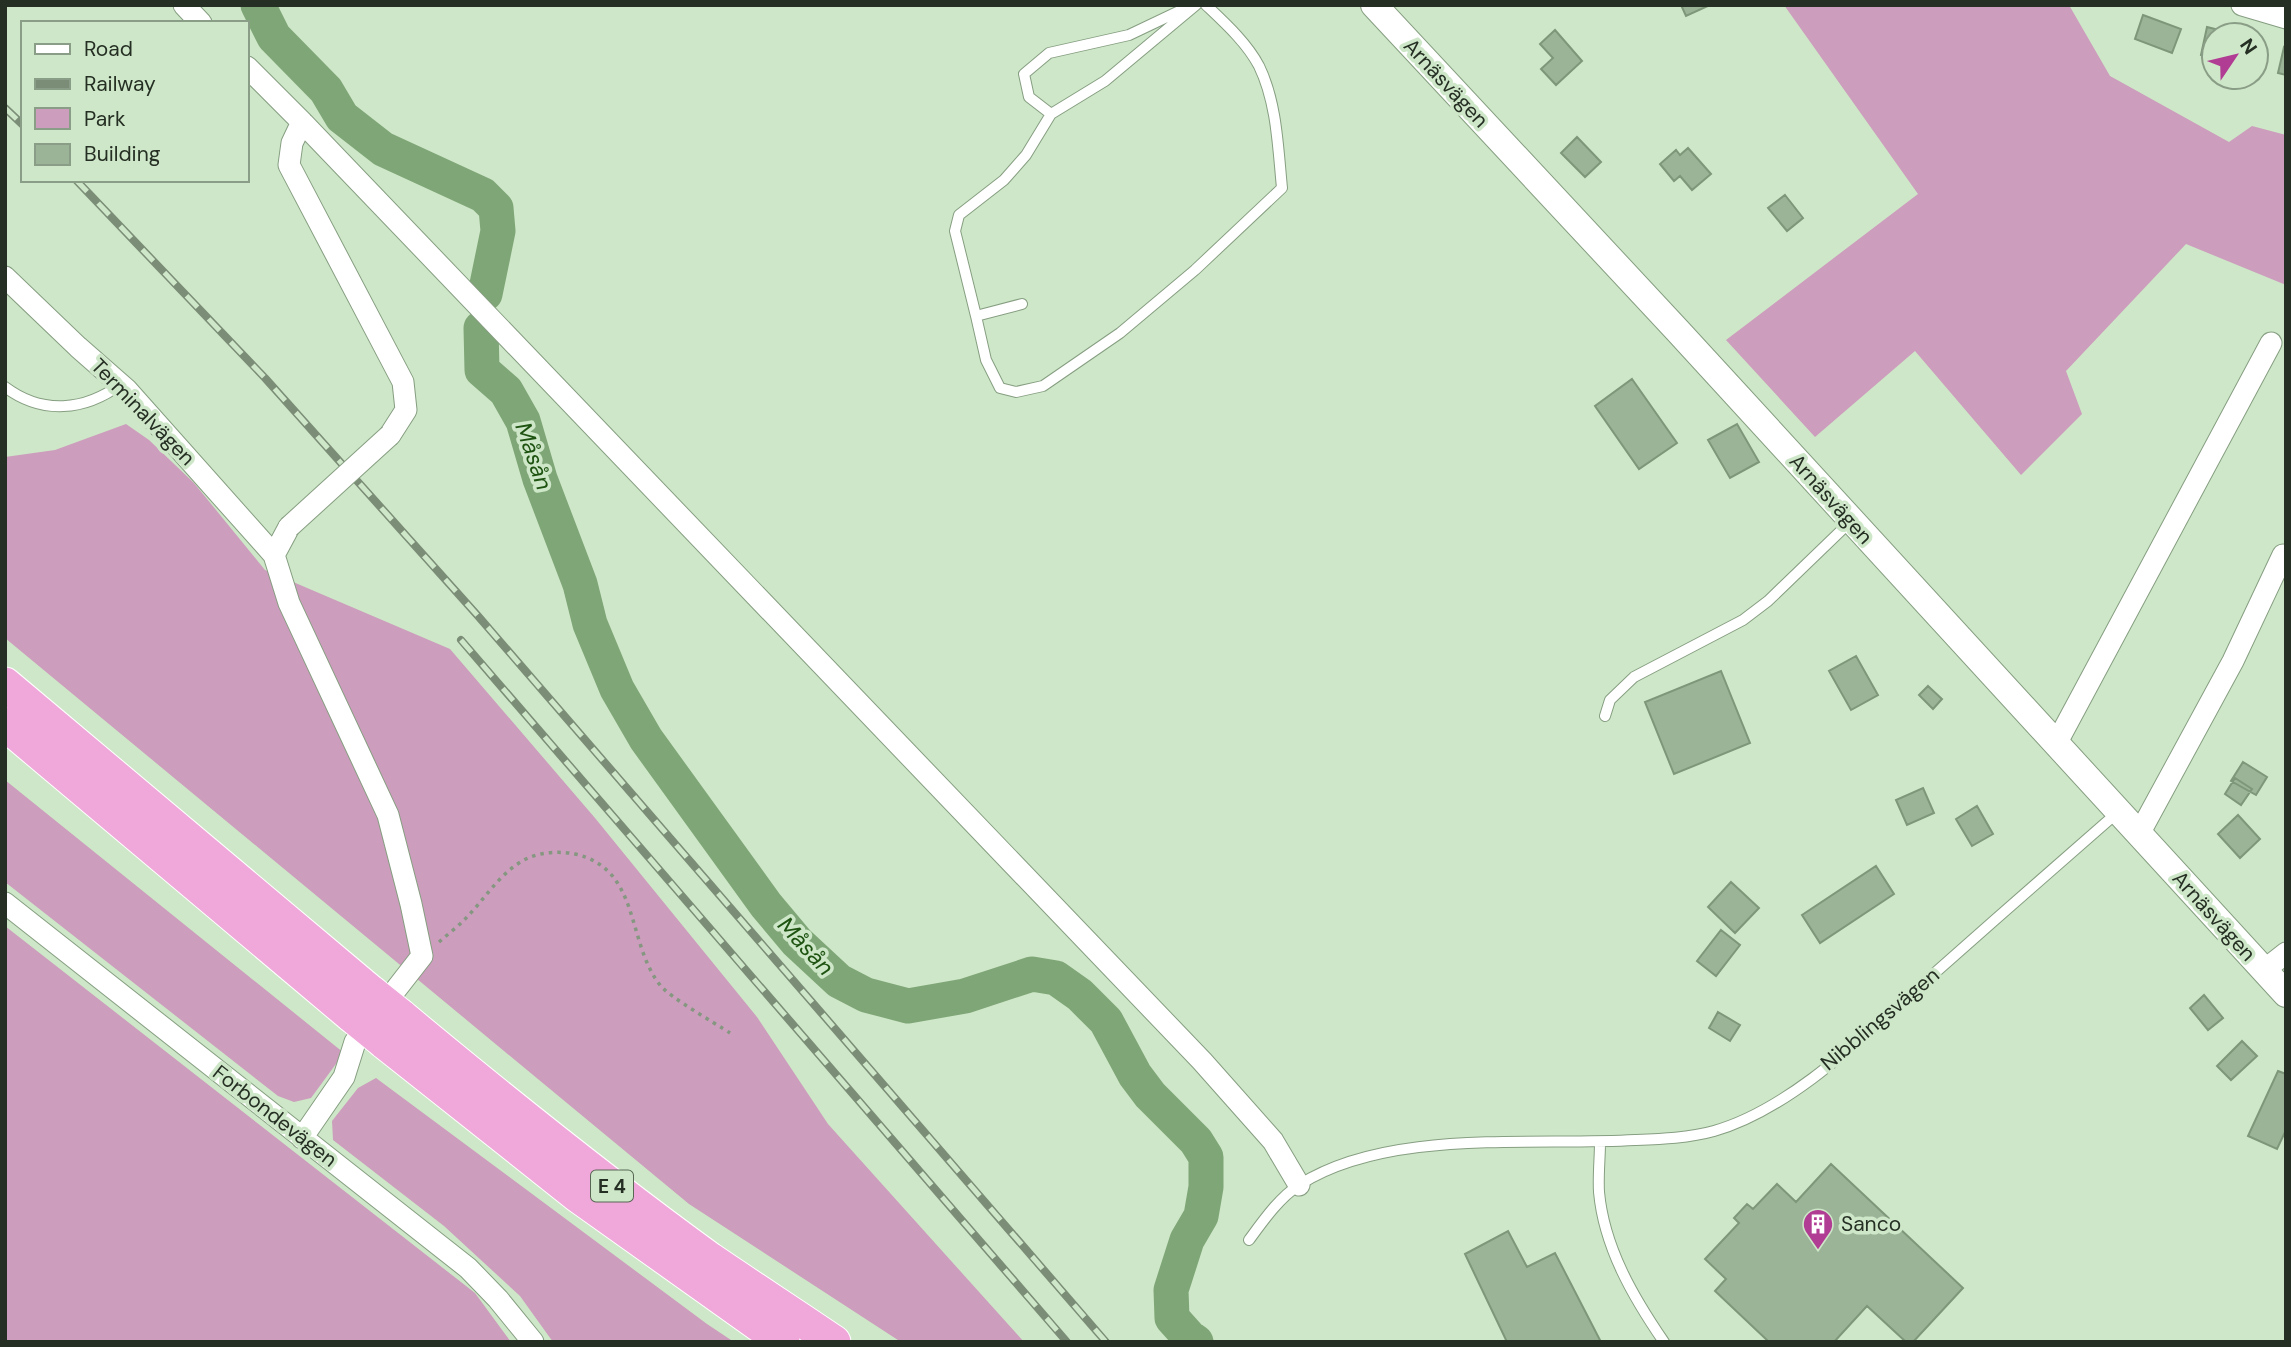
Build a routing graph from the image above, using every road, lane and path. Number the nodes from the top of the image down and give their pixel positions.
1 (184, 5) edge
2 (1194, 5) edge
3 (1206, 5) edge
4 (1374, 5) edge
5 (2242, 5) edge
6 (2285, 16) edge
7 (199, 21) edge
8 (248, 68) edge
9 (1051, 114) junction
10 (302, 122) junction
11 (5, 277) edge
12 (1022, 304) dead end
13 (976, 316) junction
14 (2271, 343) dead end
15 (121, 384) junction
16 (5, 387) edge
17 (1852, 521) junction
18 (274, 555) junction
19 (2283, 555) dead end
20 (5, 684) edge
21 (1605, 716) dead end
22 (5, 724) edge
23 (2056, 744) junction
24 (2118, 811) junction
25 (2139, 834) junction
26 (5, 903) edge
27 (2286, 953) edge
28 (422, 956) junction
29 (2263, 971) junction
30 (2286, 994) edge
31 (362, 1004) junction
32 (393, 1029) junction
33 (730, 1033) dead end
34 (302, 1138) junction
35 (1600, 1142) junction
36 (1299, 1185) junction
37 (1249, 1240) dead end
38 (533, 1342) edge
39 (783, 1342) edge
40 (834, 1342) edge
41 (1664, 1342) edge

1 - 7 street
2 - 9 lane
2 - 9 lane
3 - 13 lane
4 - 17 street, Arnäsvägen
5 - 6 street
8 - 10 street
9 - 13 lane
10 - 18 street, bridge
10 - 36 street
11 - 15 street, Terminalvägen
12 - 13 lane
14 - 23 street
15 - 16 lane
15 - 18 street, Terminalvägen
17 - 21 lane
17 - 23 street, Arnäsvägen
18 - 28 street
19 - 25 street
20 - 31 highway, E 4
22 - 31 highway, E 4
23 - 24 street, Arnäsvägen
24 - 25 street, Arnäsvägen
24 - 35 lane, Nibblingsvägen
25 - 29 street, Arnäsvägen
26 - 34 street, Forbondevägen
27 - 29 street
28 - 33 path
28 - 34 street
29 - 30 street, Arnäsvägen
31 - 32 highway, E 4, bridge
32 - 39 highway, E 4
32 - 40 highway, E 4
34 - 38 street, Forbondevägen
35 - 36 lane, Nibblingsvägen
35 - 41 lane
36 - 37 lane, Nibblingsvägen

